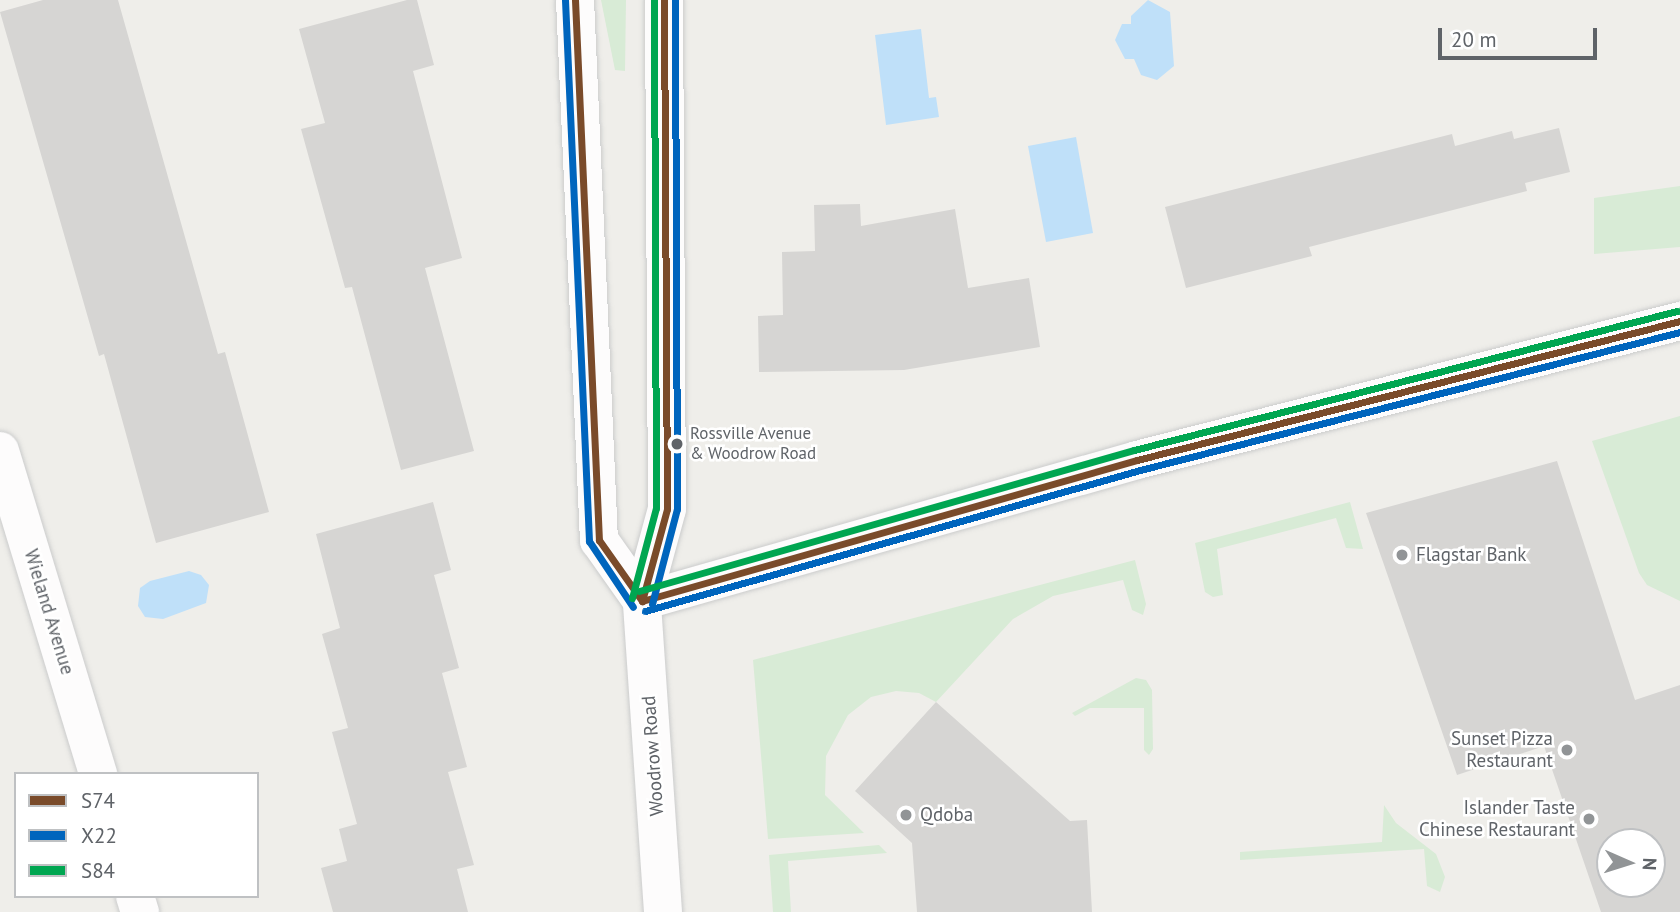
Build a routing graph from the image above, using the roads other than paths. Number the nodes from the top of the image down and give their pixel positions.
1 (575, 0) edge
2 (664, 0) edge
3 (1680, 321) edge
4 (0, 451) edge
5 (642, 601) junction
6 (97, 772) edge
7 (663, 912) edge

1 - 5 street
2 - 5 street, Woodrow Road
3 - 5 street
4 - 6 street, Wieland Avenue
5 - 7 street, Woodrow Road

